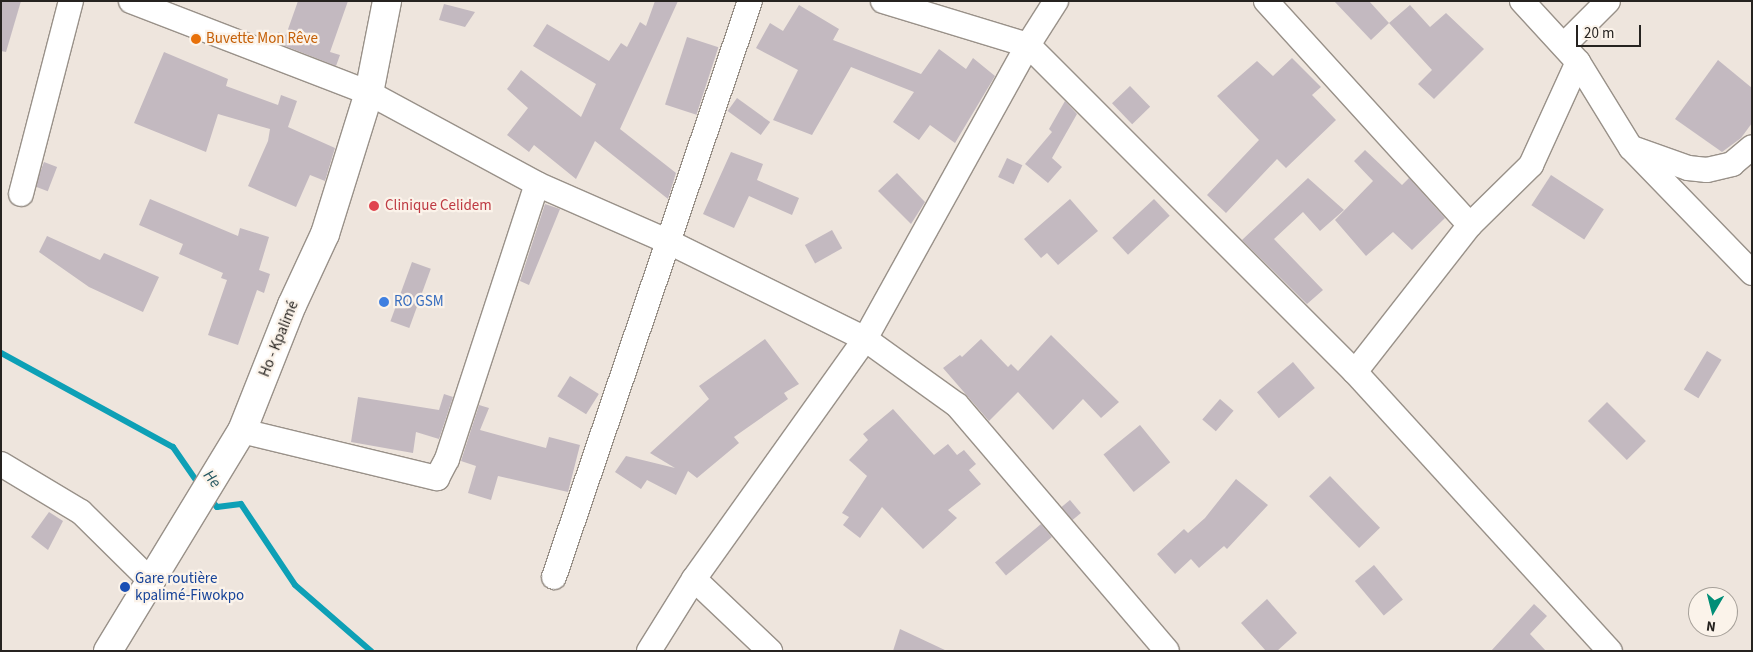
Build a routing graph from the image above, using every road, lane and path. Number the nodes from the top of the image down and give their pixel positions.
1 (71, 1) edge
2 (131, 1) edge
3 (387, 1) edge
4 (750, 1) edge
5 (883, 1) edge
6 (1056, 1) edge
7 (1266, 1) edge
8 (1522, 1) edge
9 (1608, 1) edge
10 (1028, 45) junction
11 (1571, 53) junction
12 (369, 93) junction
13 (1752, 147) edge
14 (1631, 148) junction
15 (537, 184) junction
16 (21, 194) dead end
17 (1470, 225) junction
18 (669, 242) junction
19 (1752, 273) edge
20 (865, 339) junction
21 (1355, 372) junction
22 (242, 431) junction
23 (1, 464) edge
24 (554, 577) dead end
25 (694, 579) junction
26 (152, 582) junction
27 (108, 651) edge
28 (649, 651) edge
29 (770, 651) edge
30 (1167, 651) edge
31 (1610, 651) edge

1 - 16 street
2 - 12 street
3 - 12 main road, Ho - Kpalimé
4 - 18 street
5 - 10 street
6 - 10 street
7 - 17 street
8 - 11 street
9 - 11 street
10 - 20 street
10 - 21 street
11 - 14 street
11 - 17 street
12 - 15 street
12 - 22 main road, Ho - Kpalimé
13 - 14 street
14 - 19 street
15 - 18 street
15 - 22 street
17 - 21 street
18 - 20 street
18 - 24 street
20 - 25 street
20 - 30 street
21 - 31 street
22 - 26 main road, Ho - Kpalimé
23 - 26 street
25 - 28 street
25 - 29 street
26 - 27 main road, Ho - Kpalimé

